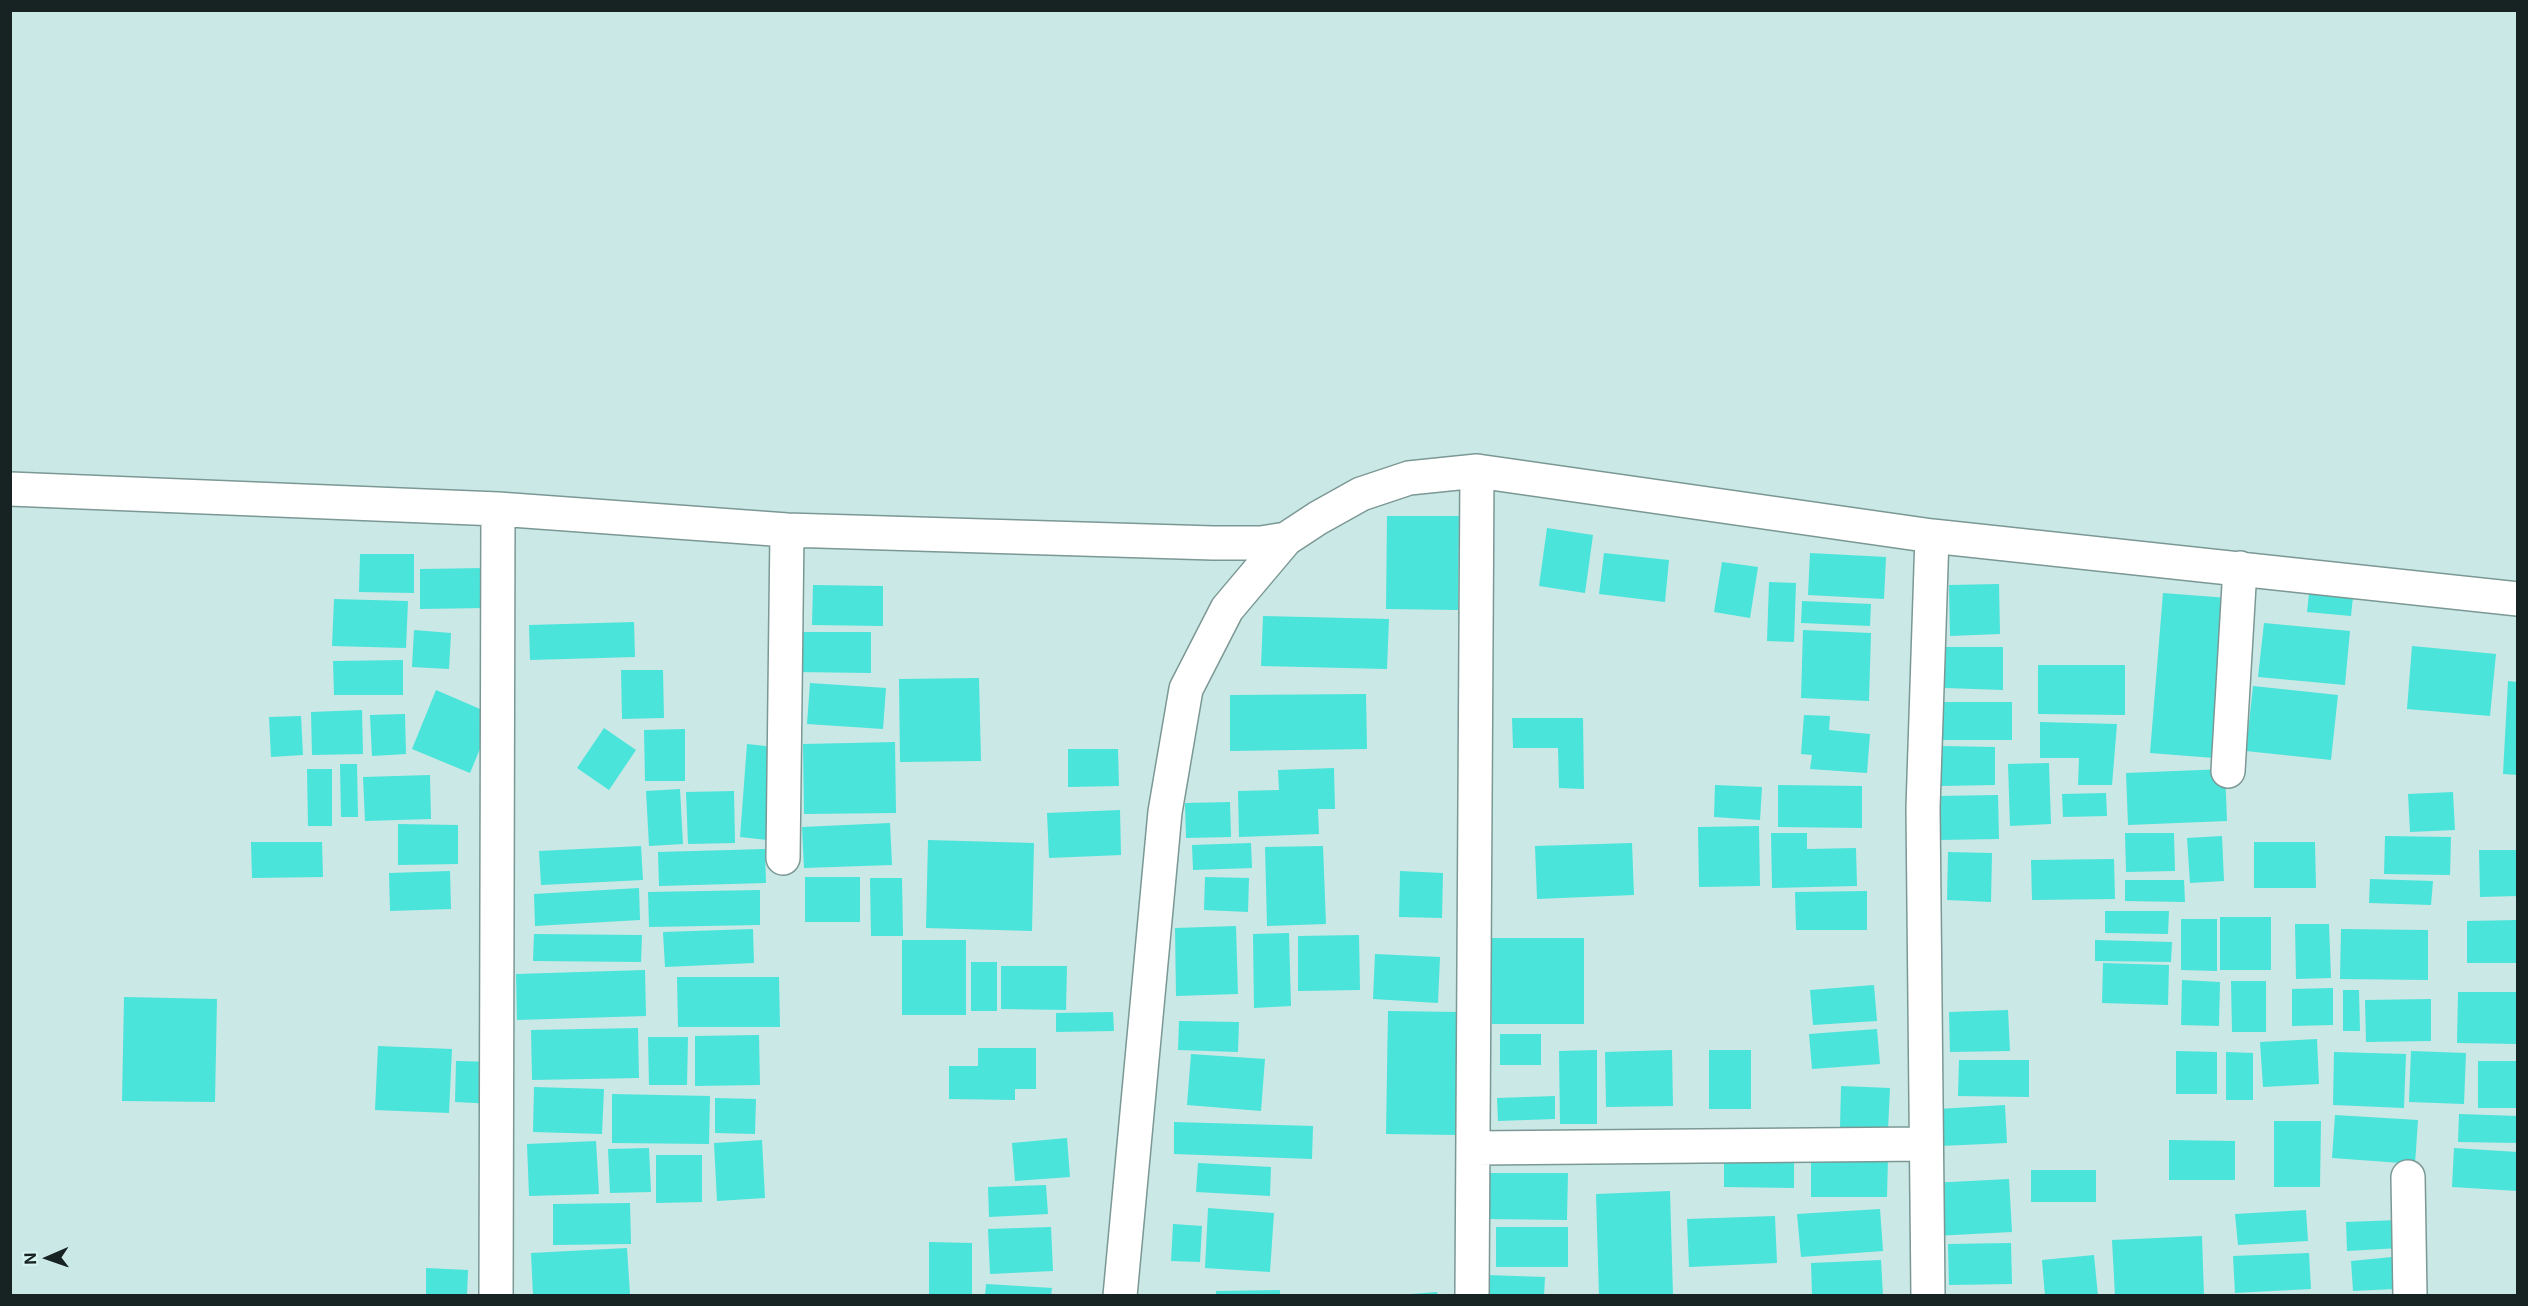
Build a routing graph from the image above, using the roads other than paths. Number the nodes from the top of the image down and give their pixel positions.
1 (1477, 471) junction
2 (10, 489) edge
3 (498, 531) junction
4 (1932, 536) junction
5 (1274, 541) junction
6 (786, 554) junction
7 (2240, 568) junction
8 (2517, 599) edge
9 (2228, 771) dead end
10 (783, 858) dead end
11 (1925, 1144) junction
12 (1475, 1149) junction
13 (2408, 1177) dead end
14 (496, 1296) edge
15 (1120, 1296) edge
16 (1472, 1296) edge
17 (1928, 1296) edge
18 (2410, 1296) edge

1 - 4 street
1 - 5 street
1 - 12 street
2 - 3 street
3 - 6 street
3 - 14 street
4 - 7 street
4 - 11 street
5 - 6 street
5 - 15 street
6 - 10 street
7 - 8 street
7 - 9 street
11 - 12 street
11 - 17 street
12 - 16 street
13 - 18 street

